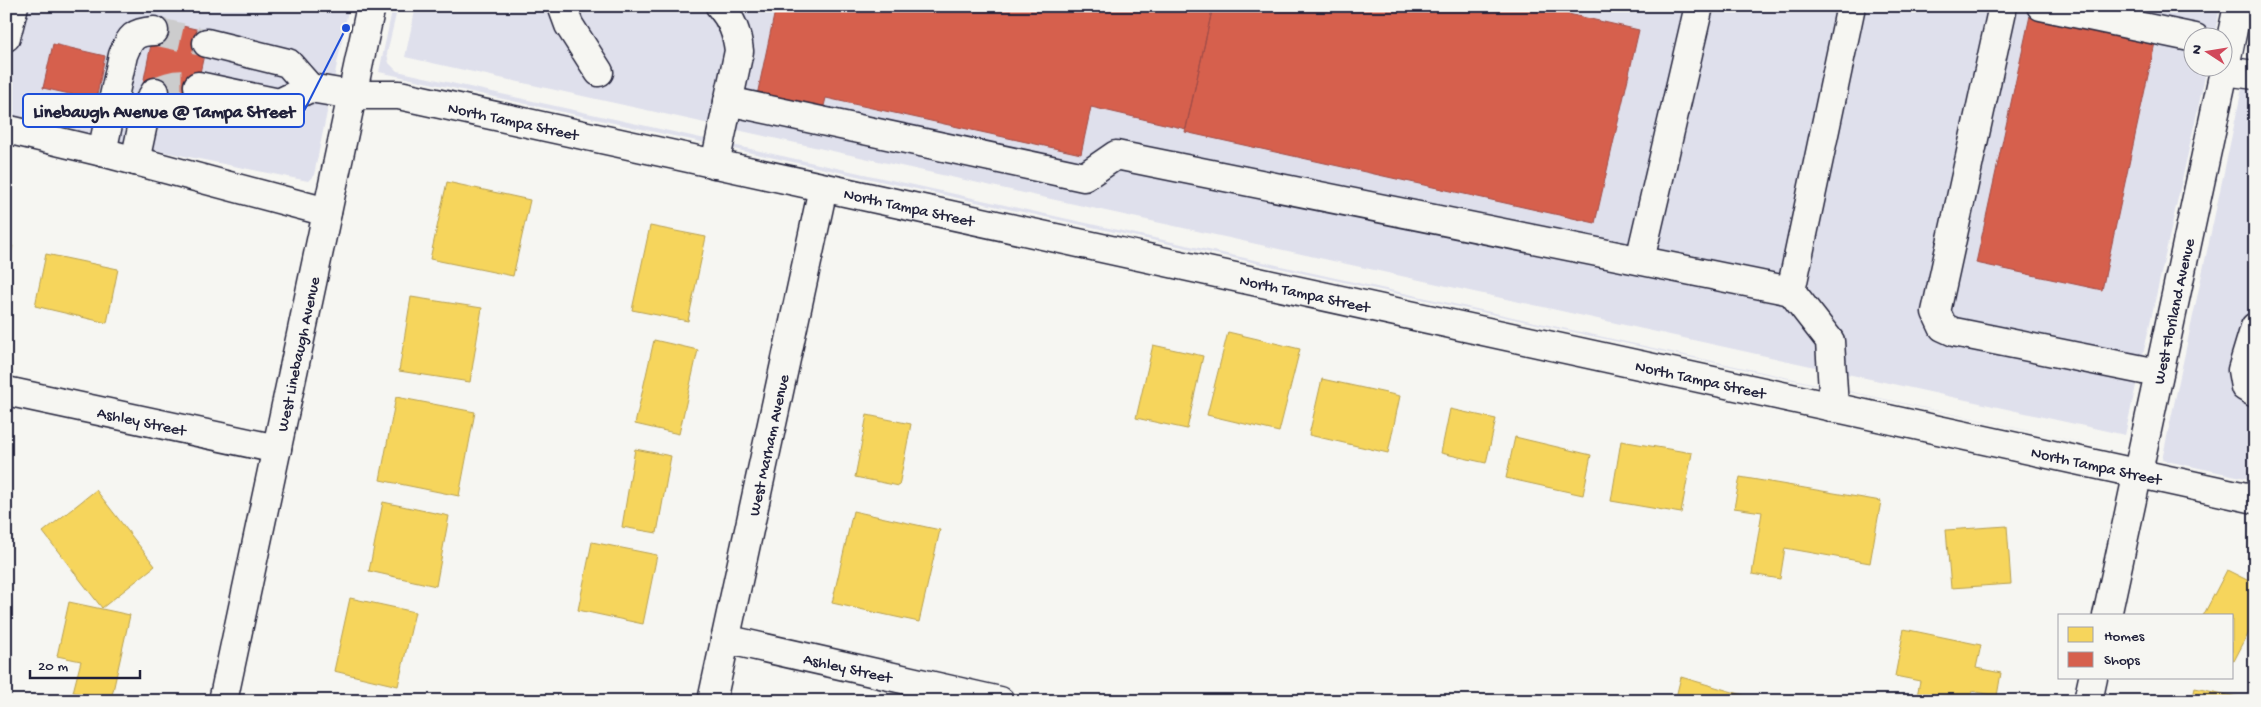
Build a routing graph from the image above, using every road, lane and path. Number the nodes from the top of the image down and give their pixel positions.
1 (14, 6) edge
2 (371, 6) edge
3 (562, 6) edge
4 (720, 6) edge
5 (1699, 6) edge
6 (1851, 6) edge
7 (2003, 6) edge
8 (2040, 6) edge
9 (2238, 6) edge
10 (2231, 28) edge
11 (154, 31) tunnel mouth
12 (2184, 36) edge
13 (6, 37) edge
14 (207, 43) tunnel mouth
15 (599, 72) dead end
16 (2234, 73) edge
17 (2255, 75) edge
18 (2223, 78) edge
19 (198, 86) tunnel mouth
20 (310, 88) junction
21 (156, 92) tunnel mouth
22 (352, 95) junction
23 (728, 101) junction
24 (6, 129) edge
25 (102, 152) junction
26 (134, 161) junction
27 (715, 164) junction
28 (823, 188) junction
29 (327, 212) junction
30 (1640, 260) junction
31 (1791, 291) junction
32 (2254, 331) edge
33 (2158, 373) junction
34 (6, 392) edge
35 (2255, 392) edge
36 (1834, 408) junction
37 (277, 449) junction
38 (2137, 474) junction
39 (2255, 499) edge
40 (2107, 614) edge
41 (725, 639) junction
42 (2093, 680) edge
43 (223, 701) edge
44 (712, 701) edge
45 (1000, 701) edge
46 (2088, 701) edge

1 - 13 street
2 - 22 street, West Linebaugh Avenue
3 - 15 street
4 - 23 street
5 - 30 street
6 - 31 street
7 - 33 street
8 - 12 street
9 - 10 street, West Floriland Avenue
11 - 25 street
14 - 20 street
16 - 17 street
18 - 33 street, West Floriland Avenue
19 - 20 street
20 - 22 street, North Tampa Street
21 - 26 street
22 - 27 street, North Tampa Street
22 - 29 street, West Linebaugh Avenue
23 - 27 street
23 - 30 street
24 - 25 street
25 - 26 street
26 - 29 street
27 - 28 street, North Tampa Street
28 - 36 street, North Tampa Street
28 - 41 street, West Marham Avenue
29 - 37 street, West Linebaugh Avenue
30 - 31 street
31 - 36 street
32 - 35 street
33 - 38 street, West Floriland Avenue
34 - 37 street, Ashley Street
36 - 38 street, North Tampa Street
37 - 43 street, West Linebaugh Avenue
38 - 39 street, North Tampa Street
38 - 40 street, West Floriland Avenue
41 - 44 street, West Marham Avenue
41 - 45 street, Ashley Street
42 - 46 street

